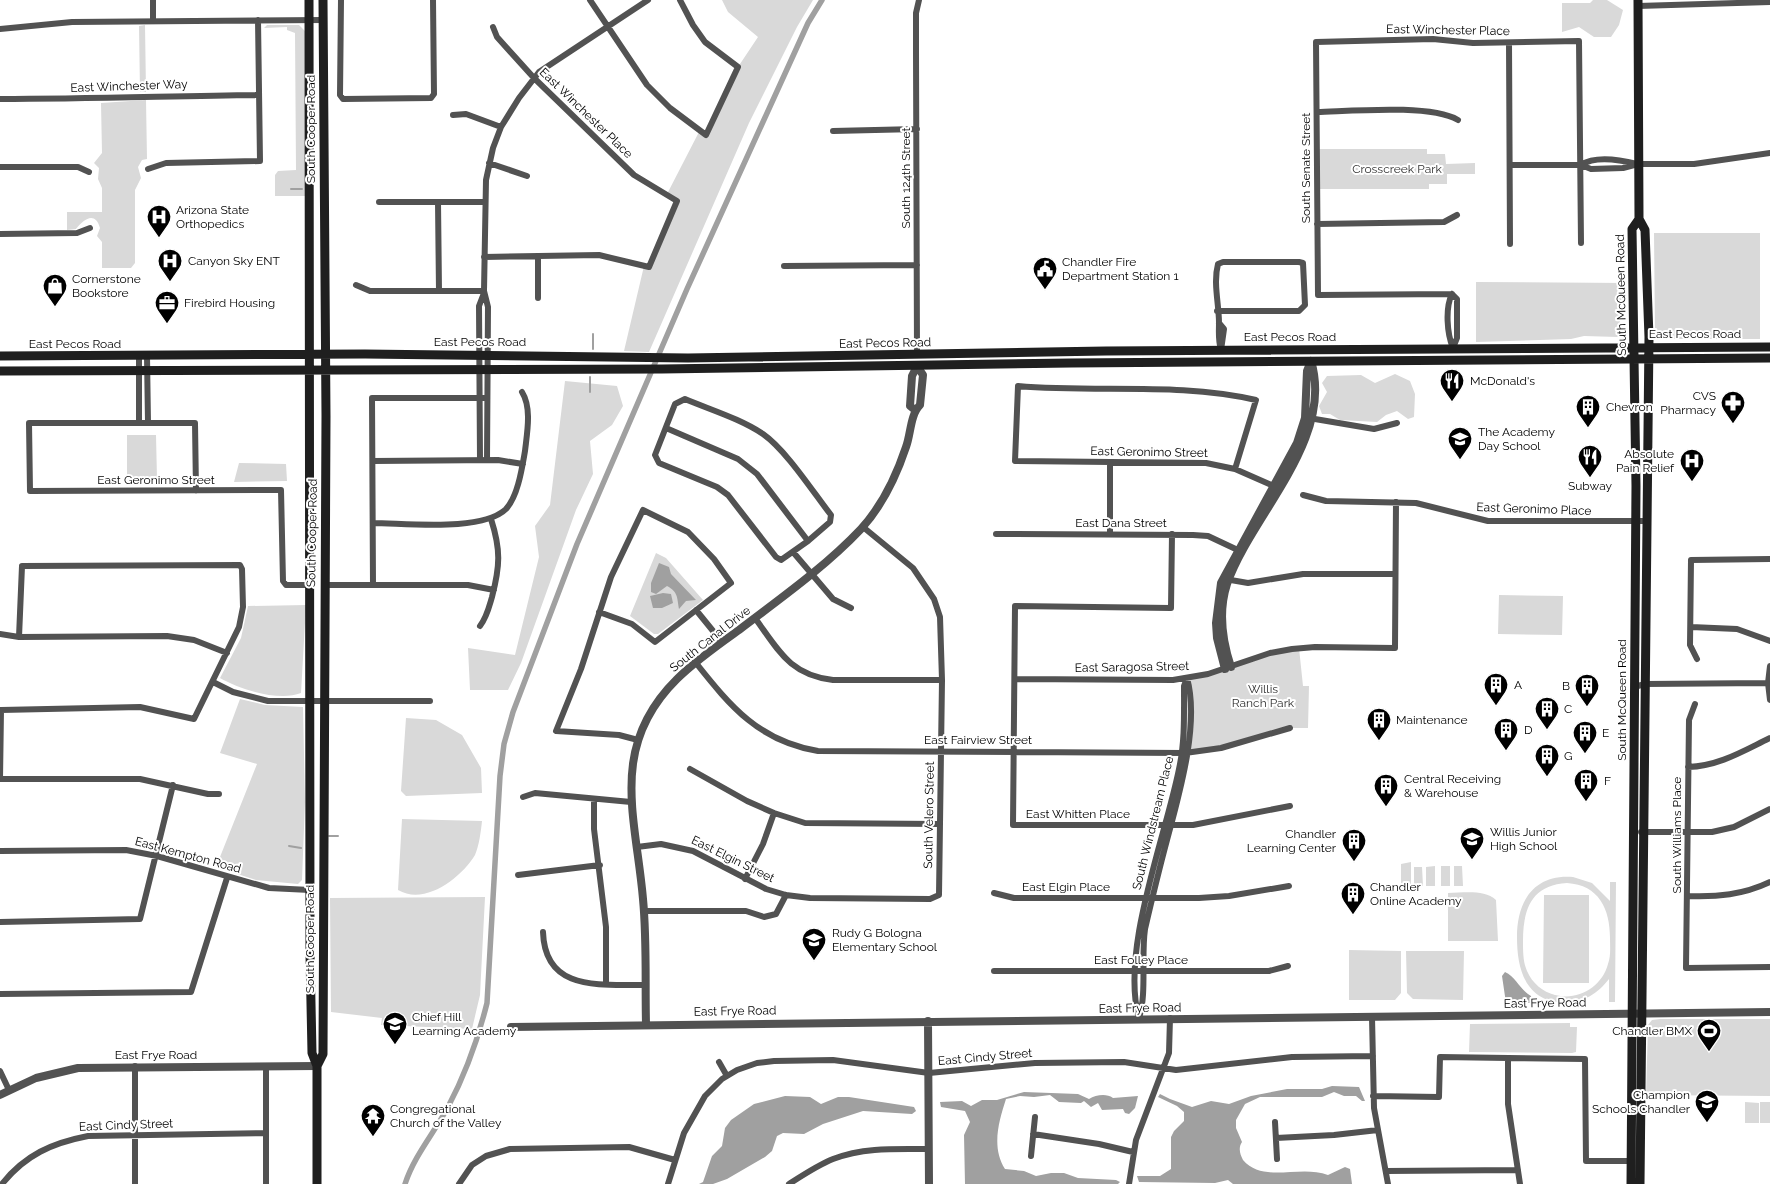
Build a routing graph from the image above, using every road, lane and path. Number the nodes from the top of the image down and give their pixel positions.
1 (153, 0) edge
2 (309, 0) edge
3 (323, 0) edge
4 (341, 0) edge
5 (433, 0) edge
6 (590, 0) edge
7 (648, 0) edge
8 (680, 0) edge
9 (919, 0) edge
10 (1770, 2) edge
11 (1638, 3) edge
12 (153, 20) junction
13 (258, 20) junction
14 (310, 20) junction
15 (323, 20) junction
16 (607, 26) junction
17 (493, 27) dead end
18 (0, 29) edge
19 (1316, 42) joint
20 (1508, 43) junction
21 (534, 78) junction
22 (259, 95) junction
23 (0, 99) edge
24 (1317, 112) junction
25 (453, 115) dead end
26 (1458, 120) dead end
27 (501, 127) junction
28 (917, 129) junction
29 (833, 131) dead end
30 (1770, 153) edge
31 (489, 163) junction
32 (1581, 164) junction
33 (1638, 164) junction
34 (1510, 165) junction
35 (0, 167) edge
36 (148, 169) dead end
37 (89, 172) dead end
38 (527, 176) dead end
39 (379, 202) dead end
40 (438, 202) junction
41 (484, 202) junction
42 (1457, 215) dead end
43 (1640, 219) junction
44 (1317, 224) junction
45 (90, 228) dead end
46 (0, 234) edge
47 (1581, 243) dead end
48 (1510, 244) dead end
49 (538, 256) junction
50 (484, 257) junction
51 (917, 265) junction
52 (784, 266) dead end
53 (356, 285) dead end
54 (439, 291) junction
55 (484, 291) junction
56 (538, 298) dead end
57 (1217, 311) junction
58 (1770, 346) edge
59 (1634, 347) junction
60 (1649, 347) junction
61 (1754, 347) junction
62 (1452, 348) junction
63 (1480, 348) junction
64 (1311, 349) junction
65 (1221, 350) junction
66 (1106, 351) junction
67 (310, 354) junction
68 (325, 354) junction
69 (483, 355) junction
70 (917, 355) junction
71 (0, 356) edge
72 (143, 356) junction
73 (1754, 358) junction
74 (1770, 358) edge
75 (1634, 360) junction
76 (1649, 360) junction
77 (1311, 361) junction
78 (1480, 361) junction
79 (1221, 362) junction
80 (1107, 363) junction
81 (917, 366) junction
82 (482, 368) junction
83 (143, 370) junction
84 (310, 370) junction
85 (325, 370) junction
86 (0, 371) edge
87 (522, 392) dead end
88 (148, 395) junction
89 (139, 396) junction
90 (482, 398) junction
91 (139, 404) junction
92 (148, 404) junction
93 (1308, 418) junction
94 (139, 423) junction
95 (148, 423) junction
96 (1397, 423) dead end
97 (666, 428) junction
98 (1635, 441) junction
99 (372, 460) junction
100 (483, 460) junction
101 (1110, 462) junction
102 (523, 464) junction
103 (1234, 469) junction
104 (1647, 481) junction
105 (1276, 487) junction
106 (196, 491) junction
107 (1303, 495) dead end
108 (1396, 502) junction
109 (491, 519) junction
110 (1636, 522) junction
111 (1647, 522) junction
112 (373, 523) junction
113 (863, 527) junction
114 (996, 534) dead end
115 (1110, 534) junction
116 (1172, 534) junction
117 (808, 541) junction
118 (1240, 551) junction
119 (793, 552) junction
120 (1770, 559) edge
121 (812, 574) junction
122 (1395, 574) junction
123 (1226, 579) junction
124 (310, 585) junction
125 (324, 585) junction
126 (373, 585) junction
127 (494, 590) junction
128 (851, 608) dead end
129 (696, 610) junction
130 (599, 612) junction
131 (755, 618) junction
132 (480, 626) dead end
133 (1691, 628) junction
134 (0, 634) edge
135 (19, 637) junction
136 (722, 642) junction
137 (1770, 642) edge
138 (227, 654) junction
139 (1697, 658) dead end
140 (696, 663) junction
141 (1770, 666) edge
142 (1228, 668) junction
143 (1187, 678) junction
144 (1015, 679) junction
145 (942, 680) junction
146 (213, 682) junction
147 (1768, 683) junction
148 (1645, 684) junction
149 (1634, 687) junction
150 (430, 700) dead end
151 (1770, 700) edge
152 (311, 701) junction
153 (324, 701) junction
154 (1695, 704) dead end
155 (1, 710) edge
156 (1290, 728) dead end
157 (1770, 738) edge
158 (638, 740) junction
159 (1014, 751) junction
160 (941, 752) junction
161 (1185, 753) junction
162 (1688, 767) junction
163 (690, 769) dead end
164 (0, 779) edge
165 (173, 785) junction
166 (219, 794) dead end
167 (524, 797) dead end
168 (594, 799) junction
169 (631, 802) junction
170 (1290, 806) dead end
171 (1770, 809) edge
172 (774, 813) junction
173 (940, 824) junction
174 (1168, 825) junction
175 (1633, 832) junction
176 (1645, 832) junction
177 (1688, 832) junction
178 (637, 848) junction
179 (0, 851) edge
180 (157, 856) junction
181 (600, 864) junction
182 (518, 875) dead end
183 (227, 878) junction
184 (745, 879) junction
185 (1770, 882) edge
186 (1289, 886) dead end
187 (310, 890) junction
188 (323, 890) junction
189 (994, 893) dead end
190 (786, 895) junction
191 (939, 895) joint
192 (1688, 896) junction
193 (1150, 898) junction
194 (644, 911) junction
195 (0, 922) edge
196 (543, 932) dead end
197 (1288, 966) dead end
198 (1770, 967) edge
199 (994, 971) dead end
200 (1139, 971) junction
201 (606, 984) junction
202 (646, 985) junction
203 (0, 994) edge
204 (1770, 1012) edge
205 (1637, 1013) junction
206 (1372, 1017) junction
207 (1170, 1018) junction
208 (1139, 1019) junction
209 (311, 1020) junction
210 (323, 1020) junction
211 (928, 1021) junction
212 (646, 1024) junction
213 (511, 1027) dead end
214 (1373, 1056) junction
215 (1508, 1058) junction
216 (719, 1062) dead end
217 (135, 1066) junction
218 (266, 1066) junction
219 (317, 1066) junction
220 (1164, 1068) junction
221 (0, 1071) edge
222 (929, 1073) junction
223 (727, 1076) junction
224 (9, 1090) junction
225 (0, 1095) edge
226 (1373, 1096) junction
227 (1035, 1117) dead end
228 (1275, 1122) dead end
229 (1378, 1130) junction
230 (266, 1133) junction
231 (135, 1134) junction
232 (1033, 1134) junction
233 (1276, 1138) junction
234 (929, 1149) junction
235 (1133, 1152) junction
236 (1031, 1156) dead end
237 (1277, 1159) dead end
238 (675, 1160) junction
239 (1636, 1162) junction
240 (1518, 1170) junction
241 (1386, 1171) junction
242 (2, 1184) edge
243 (135, 1184) edge
244 (266, 1184) edge
245 (317, 1184) edge
246 (459, 1184) edge
247 (668, 1184) edge
248 (789, 1184) edge
249 (929, 1184) edge
250 (1129, 1184) edge
251 (1388, 1184) edge
252 (1520, 1184) edge
253 (1631, 1184) edge
254 (1640, 1184) edge

1 - 12 street
2 - 14 main road, South Cooper Road
3 - 15 main road, South Cooper Road
4 - 5 street
6 - 16 street
7 - 16 street
8 - 16 street
9 - 28 street, South 124th Street
10 - 11 street
11 - 33 main road, South McQueen Road
12 - 13 street
12 - 18 street
13 - 14 street
13 - 22 street
14 - 15 street
14 - 67 main road, South Cooper Road
15 - 68 main road, South Cooper Road
16 - 21 street
17 - 21 street, East Winchester Place
19 - 20 street, East Winchester Place
19 - 24 street, South Senate Street
20 - 32 street, East Winchester Place
20 - 34 street
21 - 27 street
21 - 49 street, East Winchester Place
22 - 23 street, East Winchester Way
22 - 36 street
24 - 26 street
24 - 44 street, South Senate Street
25 - 27 street
27 - 31 street
28 - 29 street
28 - 51 street, South 124th Street
30 - 33 street
31 - 38 street
31 - 41 street
32 - 33 street
32 - 34 street
32 - 47 street
33 - 43 main road, South McQueen Road
34 - 48 street
35 - 37 street
39 - 40 street
40 - 41 street
40 - 54 street
41 - 50 street
42 - 44 street
43 - 59 main road, South McQueen Road
43 - 60 main road, South McQueen Road
44 - 62 street, South Senate Street
45 - 46 street
49 - 50 street
49 - 56 street
50 - 55 street
51 - 52 street
51 - 70 street, South 124th Street
53 - 54 street
54 - 55 street
55 - 69 street
57 - 57 street
57 - 65 street
58 - 61 main road, East Pecos Road
59 - 60 main road, East Pecos Road
59 - 63 main road, East Pecos Road
59 - 75 main road, South McQueen Road
60 - 61 main road, East Pecos Road
60 - 76 main road, South McQueen Road
61 - 73 main road
62 - 63 main road, East Pecos Road
62 - 64 main road, East Pecos Road
63 - 78 main road
64 - 65 main road, East Pecos Road
64 - 77 main road
65 - 66 main road, East Pecos Road
65 - 79 main road
66 - 70 main road, East Pecos Road
66 - 80 main road
67 - 68 main road, East Pecos Road
67 - 72 main road, East Pecos Road
67 - 84 main road, South Cooper Road
68 - 69 main road, East Pecos Road
68 - 85 main road, South Cooper Road
69 - 70 main road, East Pecos Road
69 - 82 street
70 - 81 main road
71 - 72 main road, East Pecos Road
72 - 83 street
73 - 74 main road, East Pecos Road
73 - 76 main road, East Pecos Road
75 - 76 main road, East Pecos Road
75 - 78 main road, East Pecos Road
75 - 98 main road, South McQueen Road
76 - 104 main road, South McQueen Road
77 - 78 main road, East Pecos Road
77 - 79 main road, East Pecos Road
77 - 93 street
79 - 80 main road, East Pecos Road
80 - 81 main road, East Pecos Road
81 - 82 main road, East Pecos Road
81 - 113 street, South Canal Drive
82 - 85 main road, East Pecos Road
82 - 90 street
83 - 84 main road, East Pecos Road
83 - 86 main road, East Pecos Road
83 - 88 street
83 - 89 street
84 - 85 main road, East Pecos Road
84 - 124 main road, South Cooper Road
85 - 125 main road, South Cooper Road
87 - 102 street
88 - 89 street
88 - 92 street
89 - 91 street
90 - 99 street
90 - 100 street
91 - 92 street
91 - 94 street
92 - 95 street
93 - 96 street
93 - 105 street
94 - 95 street
94 - 106 street, East Geronimo Street
95 - 106 street
97 - 117 street
97 - 117 street
97 - 119 street
98 - 104 main road
98 - 110 main road, South McQueen Road
99 - 100 street
99 - 112 street
100 - 102 street
101 - 103 street, East Geronimo Street
101 - 103 street, East Geronimo Street
101 - 115 street
102 - 109 street
103 - 105 street, East Geronimo Street
104 - 111 main road, South McQueen Road
105 - 118 street
106 - 124 street, East Geronimo Street
107 - 108 street, East Geronimo Place
108 - 110 street, East Geronimo Place
108 - 122 street
109 - 112 street
109 - 127 street
110 - 111 street, East Geronimo Place
110 - 149 main road, South McQueen Road
111 - 148 main road, South McQueen Road
112 - 126 street
113 - 121 street, South Canal Drive
113 - 145 street, South Velero Street
114 - 115 street, East Dana Street
115 - 116 street, East Dana Street
116 - 118 street, East Dana Street
116 - 144 street
117 - 119 street
118 - 123 street
119 - 121 street
120 - 133 street
121 - 128 street
121 - 131 street, South Canal Drive
122 - 123 street
122 - 142 street, East Saragosa Street
123 - 142 street
124 - 152 main road, South Cooper Road
125 - 126 street
125 - 153 main road, South Cooper Road
126 - 127 street
127 - 132 street
129 - 130 street
129 - 130 street
129 - 136 street
130 - 158 street
131 - 136 street, South Canal Drive
131 - 145 street
133 - 137 street
133 - 139 street
134 - 135 street
135 - 138 street
135 - 138 street
136 - 140 street, South Canal Drive
138 - 146 street
140 - 158 street, South Canal Drive
140 - 160 street, East Fairview Street
141 - 147 street
142 - 143 street, East Saragosa Street
143 - 144 street, East Saragosa Street
143 - 161 street, South Windstream Place
144 - 159 street
145 - 160 street, South Velero Street
146 - 152 street
146 - 155 street
147 - 148 street
147 - 151 street
148 - 149 street
148 - 176 main road, South McQueen Road
149 - 175 main road, South McQueen Road
150 - 153 street
152 - 153 street
152 - 187 main road, South Cooper Road
153 - 188 main road, South Cooper Road
154 - 162 street, South Williams Place
155 - 164 street
156 - 161 street, East Fairview Street
157 - 162 street
158 - 169 street, South Canal Drive
159 - 160 street, East Fairview Street
159 - 161 street, East Fairview Street
159 - 174 street, East Whitten Place
160 - 173 street, South Velero Street
161 - 174 street, South Windstream Place
162 - 177 street, South Williams Place
163 - 172 street
164 - 165 street
165 - 166 street
165 - 180 street
167 - 168 street
168 - 169 street
168 - 181 street
169 - 178 street, South Canal Drive
170 - 174 street, East Whitten Place
171 - 177 street
172 - 173 street
172 - 184 street
173 - 191 street, South Velero Street
174 - 193 street, South Windstream Place
175 - 176 street
175 - 205 main road, South McQueen Road
176 - 177 street
176 - 205 main road, South McQueen Road
177 - 192 street, South Williams Place
178 - 184 street, East Elgin Street
178 - 194 street, South Canal Drive
179 - 180 street, East Kempton Road
180 - 183 street, East Kempton Road
180 - 195 street
181 - 182 street
181 - 201 street
183 - 187 street, East Kempton Road
183 - 203 street
184 - 190 street, East Elgin Street
185 - 192 street
186 - 193 street, East Elgin Place
187 - 188 main road
187 - 209 main road, South Cooper Road
188 - 210 main road, South Cooper Road
189 - 193 street, East Elgin Place
190 - 191 street, East Elgin Street
190 - 194 street
192 - 198 street, South Williams Place
193 - 200 street, South Windstream Place
194 - 202 street, South Canal Drive
196 - 201 street
197 - 200 street, East Folley Place
199 - 200 street, East Folley Place
200 - 208 street, South Windstream Place
201 - 202 street
202 - 212 street, South Canal Drive
204 - 205 street, East Frye Road
205 - 206 street, East Frye Road
205 - 239 main road, South McQueen Road
206 - 207 street, East Frye Road
206 - 214 street
207 - 208 street, East Frye Road
207 - 220 street
208 - 211 street, East Frye Road
209 - 210 main road
209 - 219 main road, South Cooper Road
210 - 219 main road, South Cooper Road
211 - 212 street, East Frye Road
211 - 222 street
212 - 213 street, East Frye Road
214 - 220 street, East Cindy Street
214 - 226 street
215 - 226 street
215 - 239 street
215 - 240 street
216 - 223 street
217 - 218 street, East Frye Road
217 - 224 street, East Frye Road
217 - 231 street
218 - 219 street, East Frye Road
218 - 230 street
219 - 245 main road, South Cooper Road
220 - 222 street, East Cindy Street
220 - 235 street
221 - 224 street
222 - 223 street, East Cindy Street
222 - 234 street
223 - 238 street, East Cindy Street
224 - 225 street, East Frye Road
226 - 229 street
227 - 232 street
228 - 233 street
229 - 233 street
229 - 241 street
230 - 231 street, East Cindy Street
230 - 244 street
231 - 242 street, East Cindy Street
231 - 243 street
232 - 235 street
232 - 236 street
233 - 237 street
234 - 248 street
234 - 249 street
235 - 250 street
238 - 246 street
238 - 247 street, East Cindy Street
239 - 253 main road, South McQueen Road
239 - 254 main road, South McQueen Road
240 - 241 street
240 - 252 street
241 - 251 street

